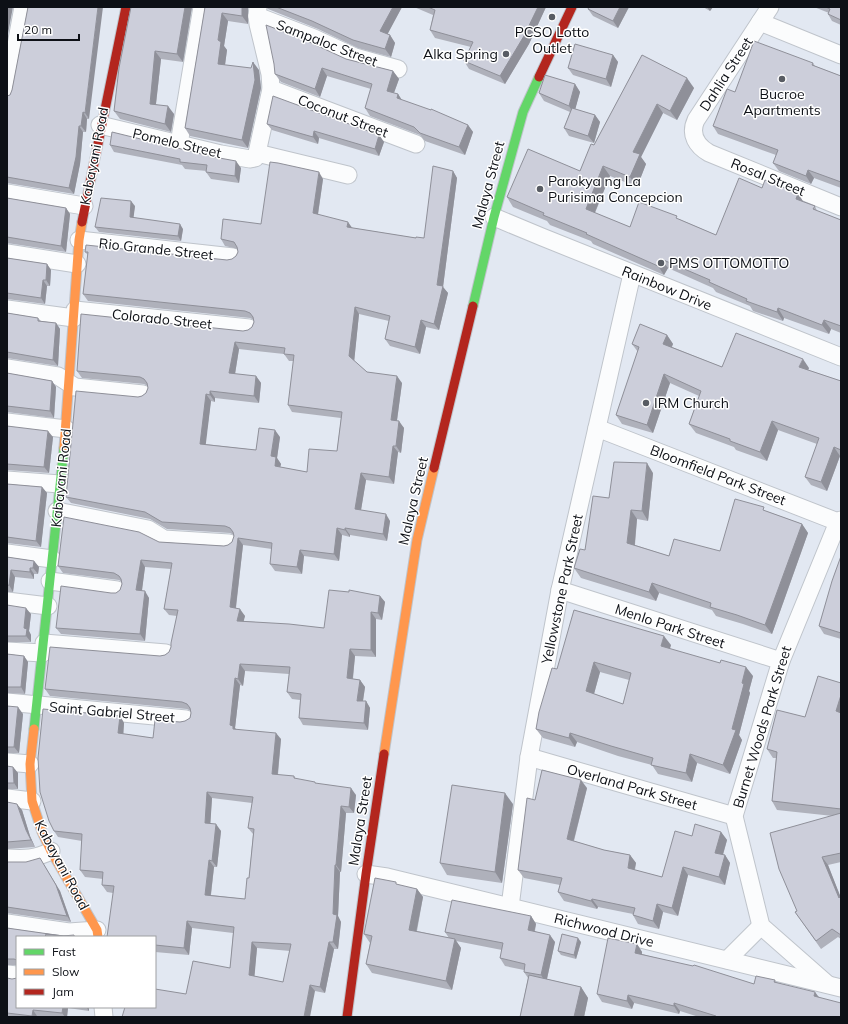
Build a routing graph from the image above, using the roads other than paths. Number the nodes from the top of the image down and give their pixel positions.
1 (23, 7) edge
2 (126, 7) edge
3 (202, 7) edge
4 (770, 7) edge
5 (569, 8) edge
6 (258, 11) edge
7 (760, 22) junction
8 (841, 56) edge
9 (398, 69) dead end
10 (271, 89) junction
11 (7, 94) edge
12 (100, 125) junction
13 (179, 144) junction
14 (416, 144) dead end
15 (696, 144) joint
16 (256, 155) junction
17 (348, 175) dead end
18 (7, 193) edge
19 (84, 206) junction
20 (841, 207) edge
21 (494, 217) junction
22 (79, 240) junction
23 (7, 253) edge
24 (233, 257) edge
25 (77, 264) junction
26 (632, 274) junction
27 (7, 309) edge
28 (74, 314) junction
29 (249, 328) edge
30 (841, 357) edge
31 (7, 368) edge
32 (70, 383) junction
33 (143, 394) edge
34 (7, 422) edge
35 (597, 428) junction
36 (66, 429) junction
37 (7, 480) edge
38 (60, 484) junction
39 (57, 511) junction
40 (840, 521) edge
41 (229, 543) edge
42 (7, 553) edge
43 (52, 559) junction
44 (50, 581) junction
45 (117, 590) edge
46 (560, 590) junction
47 (7, 601) edge
48 (48, 606) junction
49 (43, 648) junction
50 (7, 650) edge
51 (166, 653) edge
52 (781, 661) junction
53 (7, 702) edge
54 (37, 705) junction
55 (186, 719) edge
56 (529, 757) junction
57 (7, 762) edge
58 (30, 764) junction
59 (7, 798) edge
60 (32, 801) junction
61 (734, 816) junction
62 (51, 851) junction
63 (7, 858) edge
64 (366, 874) junction
65 (510, 907) junction
66 (7, 923) edge
67 (761, 926) junction
68 (97, 934) edge
69 (727, 960) junction
70 (834, 986) edge
71 (347, 1017) edge

1 - 11 street
2 - 12 street, Kabayani Road
3 - 13 street
4 - 7 street, Dahlia Street
5 - 21 street, Malaya Street
6 - 9 street, Sampaloc Street
6 - 10 street
7 - 8 street
7 - 15 street, Dahlia Street
10 - 14 street, Coconut Street
10 - 16 street
12 - 13 street, Pomelo Street
12 - 19 street, Kabayani Road
13 - 16 street, Pomelo Street
15 - 20 street, Rosal Street
16 - 17 street, Pomelo Street
18 - 19 street
19 - 22 street, Kabayani Road
21 - 26 street, Rainbow Drive
21 - 64 street, Malaya Street
22 - 24 street, Rio Grande Street
22 - 25 street, Kabayani Road
23 - 25 street
25 - 28 street, Kabayani Road
26 - 30 street, Rainbow Drive
26 - 35 street, Yellowstone Park Street
27 - 28 street, Colorado Street
28 - 29 street, Colorado Street
28 - 32 street, Kabayani Road
31 - 32 street
32 - 33 street
32 - 36 street, Kabayani Road
34 - 36 street
35 - 40 street, Bloomfield Park Street
35 - 46 street, Yellowstone Park Street
36 - 38 street, Kabayani Road
37 - 38 street
38 - 39 street, Kabayani Road
39 - 41 street
39 - 43 street, Kabayani Road
40 - 52 street, Burnet Woods Park Street
42 - 43 street
43 - 44 street, Kabayani Road
44 - 45 street
44 - 48 street, Kabayani Road
46 - 52 street, Menlo Park Street
46 - 56 street, Yellowstone Park Street
47 - 48 street
48 - 49 street, Kabayani Road
49 - 50 street
49 - 51 street
49 - 54 street, Kabayani Road
52 - 61 street, Burnet Woods Park Street
53 - 54 street, Saint Gabriel Street
54 - 55 street, Saint Gabriel Street
54 - 58 street, Kabayani Road
56 - 61 street, Overland Park Street
56 - 65 street, Yellowstone Park Street
57 - 58 street
58 - 60 street, Kabayani Road
59 - 60 street
60 - 62 street, Kabayani Road
61 - 67 street, Burnet Woods Park Street
62 - 63 street
62 - 68 street, Kabayani Road
64 - 65 street, Richwood Drive
64 - 71 street, Malaya Street
65 - 69 street, Richwood Drive
66 - 68 street
67 - 69 street
67 - 70 street
69 - 70 street, Richwood Drive

